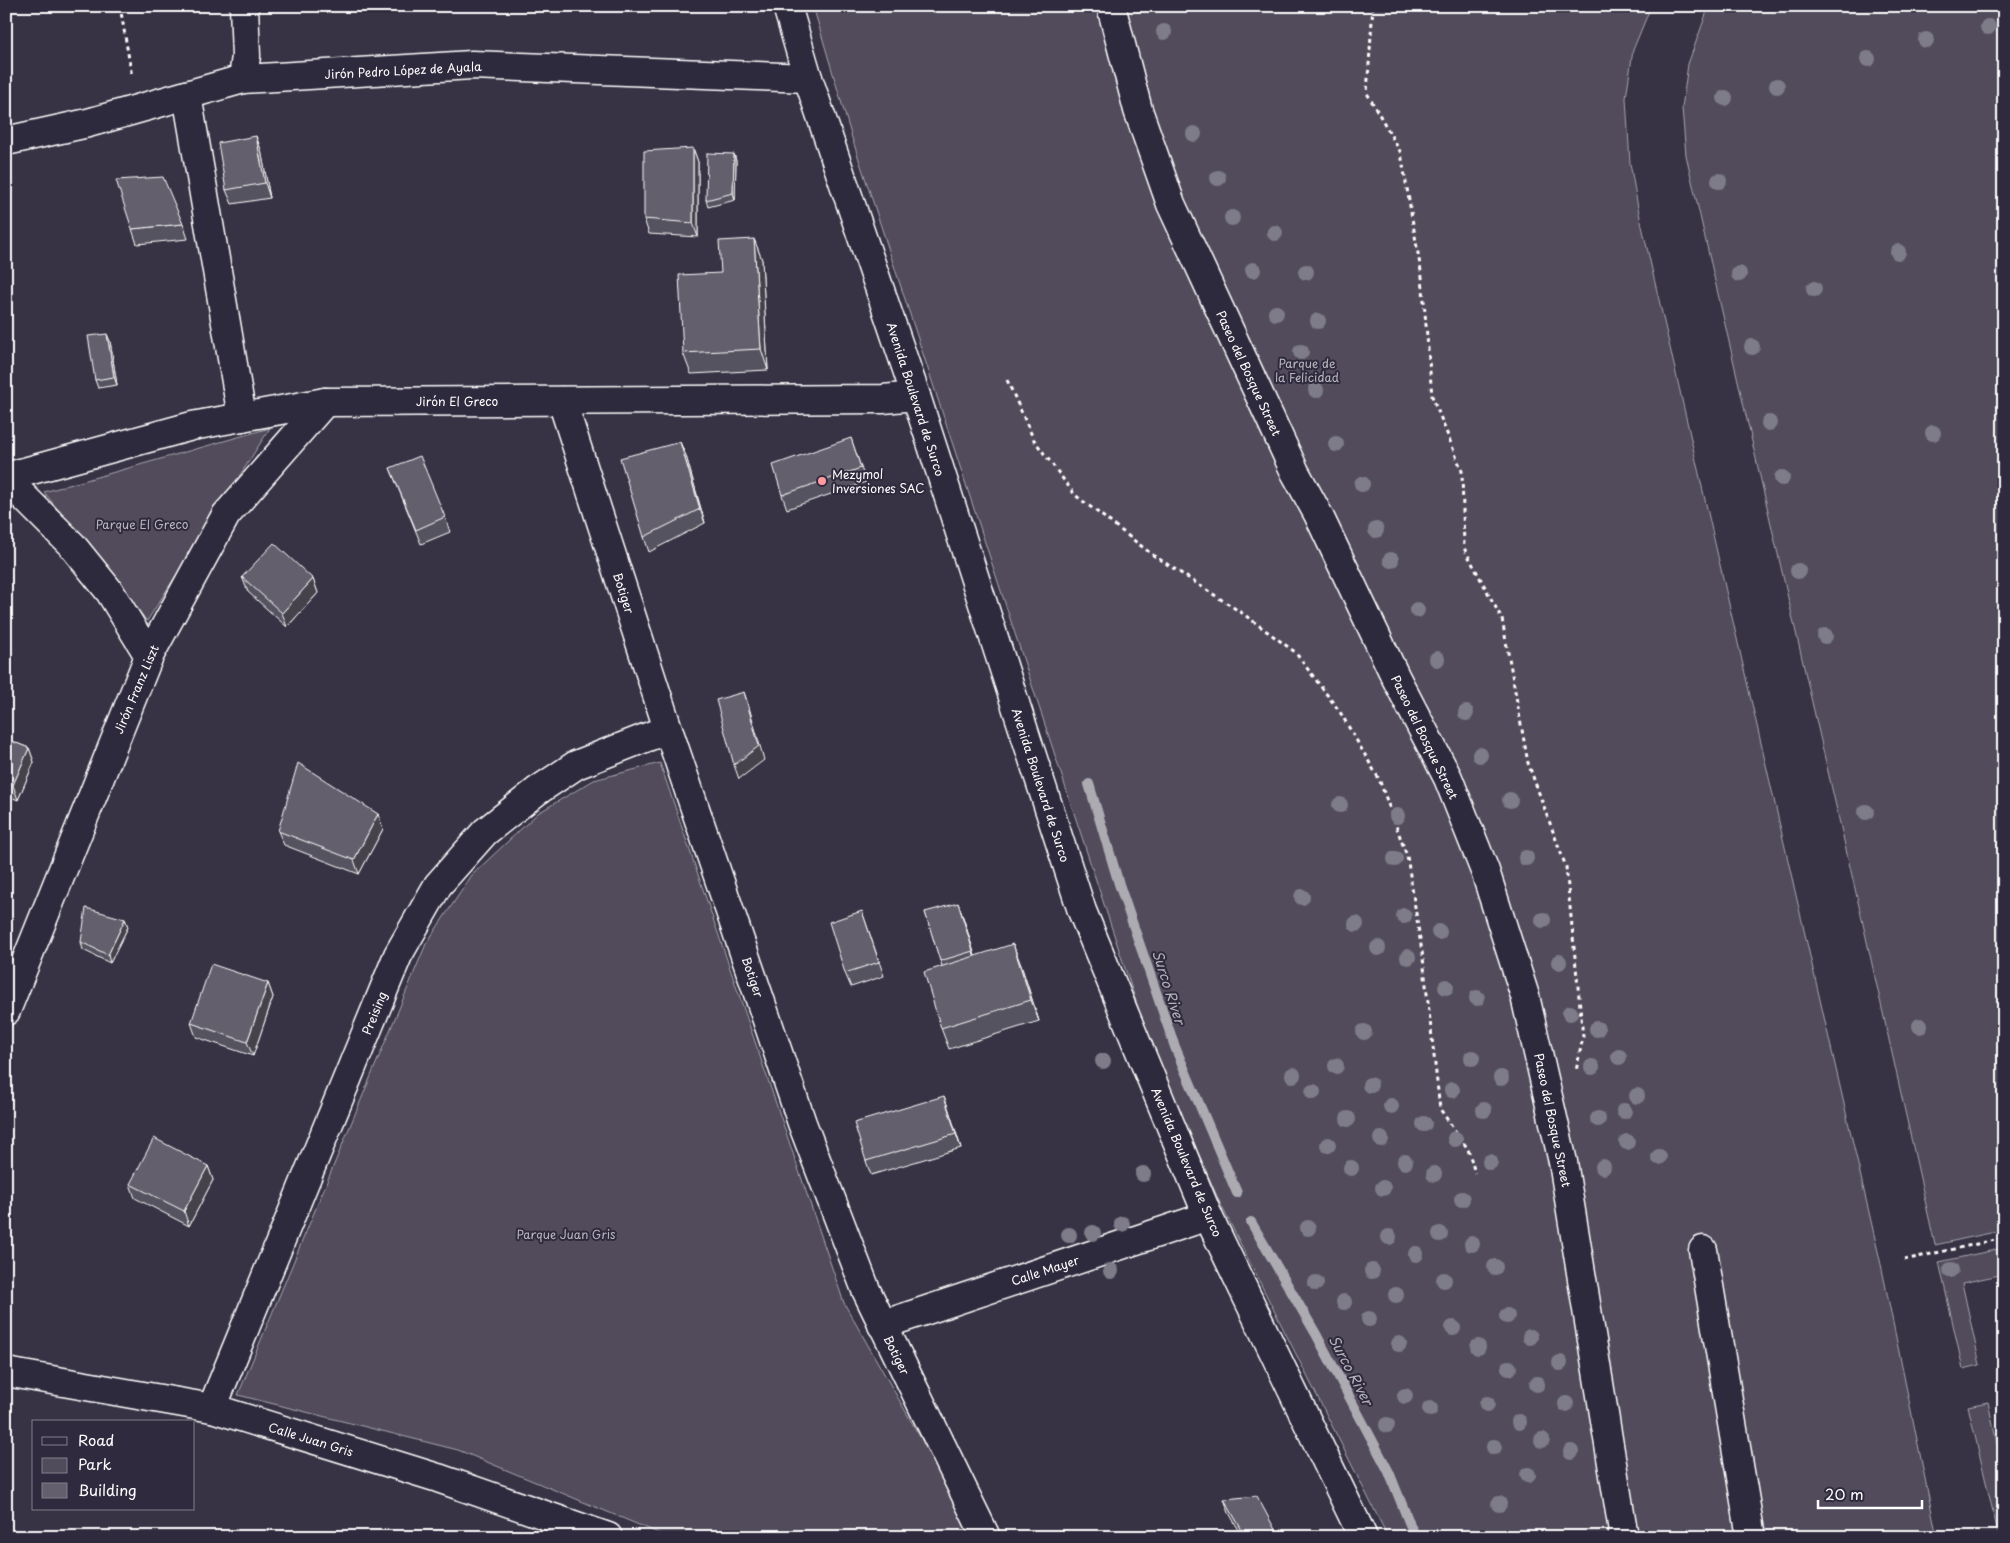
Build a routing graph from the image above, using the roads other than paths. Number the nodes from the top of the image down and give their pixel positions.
1 (244, 6) edge
2 (787, 6) edge
3 (1111, 6) edge
4 (808, 78) junction
5 (243, 79) junction
6 (187, 95) junction
7 (6, 141) edge
8 (916, 396) junction
9 (562, 401) junction
10 (325, 402) junction
11 (242, 417) junction
12 (6, 478) edge
13 (149, 656) junction
14 (668, 729) junction
15 (6, 1011) edge
16 (1208, 1216) junction
17 (1703, 1250) dead end
18 (882, 1325) junction
19 (6, 1372) edge
20 (212, 1408) junction
21 (608, 1537) edge
22 (986, 1537) edge
23 (1363, 1537) edge
24 (1624, 1537) edge
25 (1750, 1537) edge

1 - 5 street
2 - 4 street, Avenida Boulevard de Surco
3 - 24 street, Paseo del Bosque Street
4 - 5 street, Jirón Pedro López de Ayala
4 - 8 street, Avenida Boulevard de Surco
5 - 6 street, Jirón Pedro López de Ayala
6 - 7 street, Jirón Pedro López de Ayala
6 - 11 street
8 - 9 street, Jirón El Greco
8 - 16 street, Avenida Boulevard de Surco
9 - 10 street, Jirón El Greco
9 - 14 street, Botiger
10 - 11 street, Jirón El Greco
10 - 13 street, Jirón Franz Liszt
11 - 12 street, Jirón El Greco
12 - 13 street
13 - 15 street, Jirón Franz Liszt
14 - 18 street, Botiger
14 - 20 street, Preising
16 - 18 street, Calle Mayer
16 - 23 street, Avenida Boulevard de Surco
17 - 25 street
18 - 22 street, Botiger
19 - 20 street, Calle Juan Gris
20 - 21 street, Calle Juan Gris

